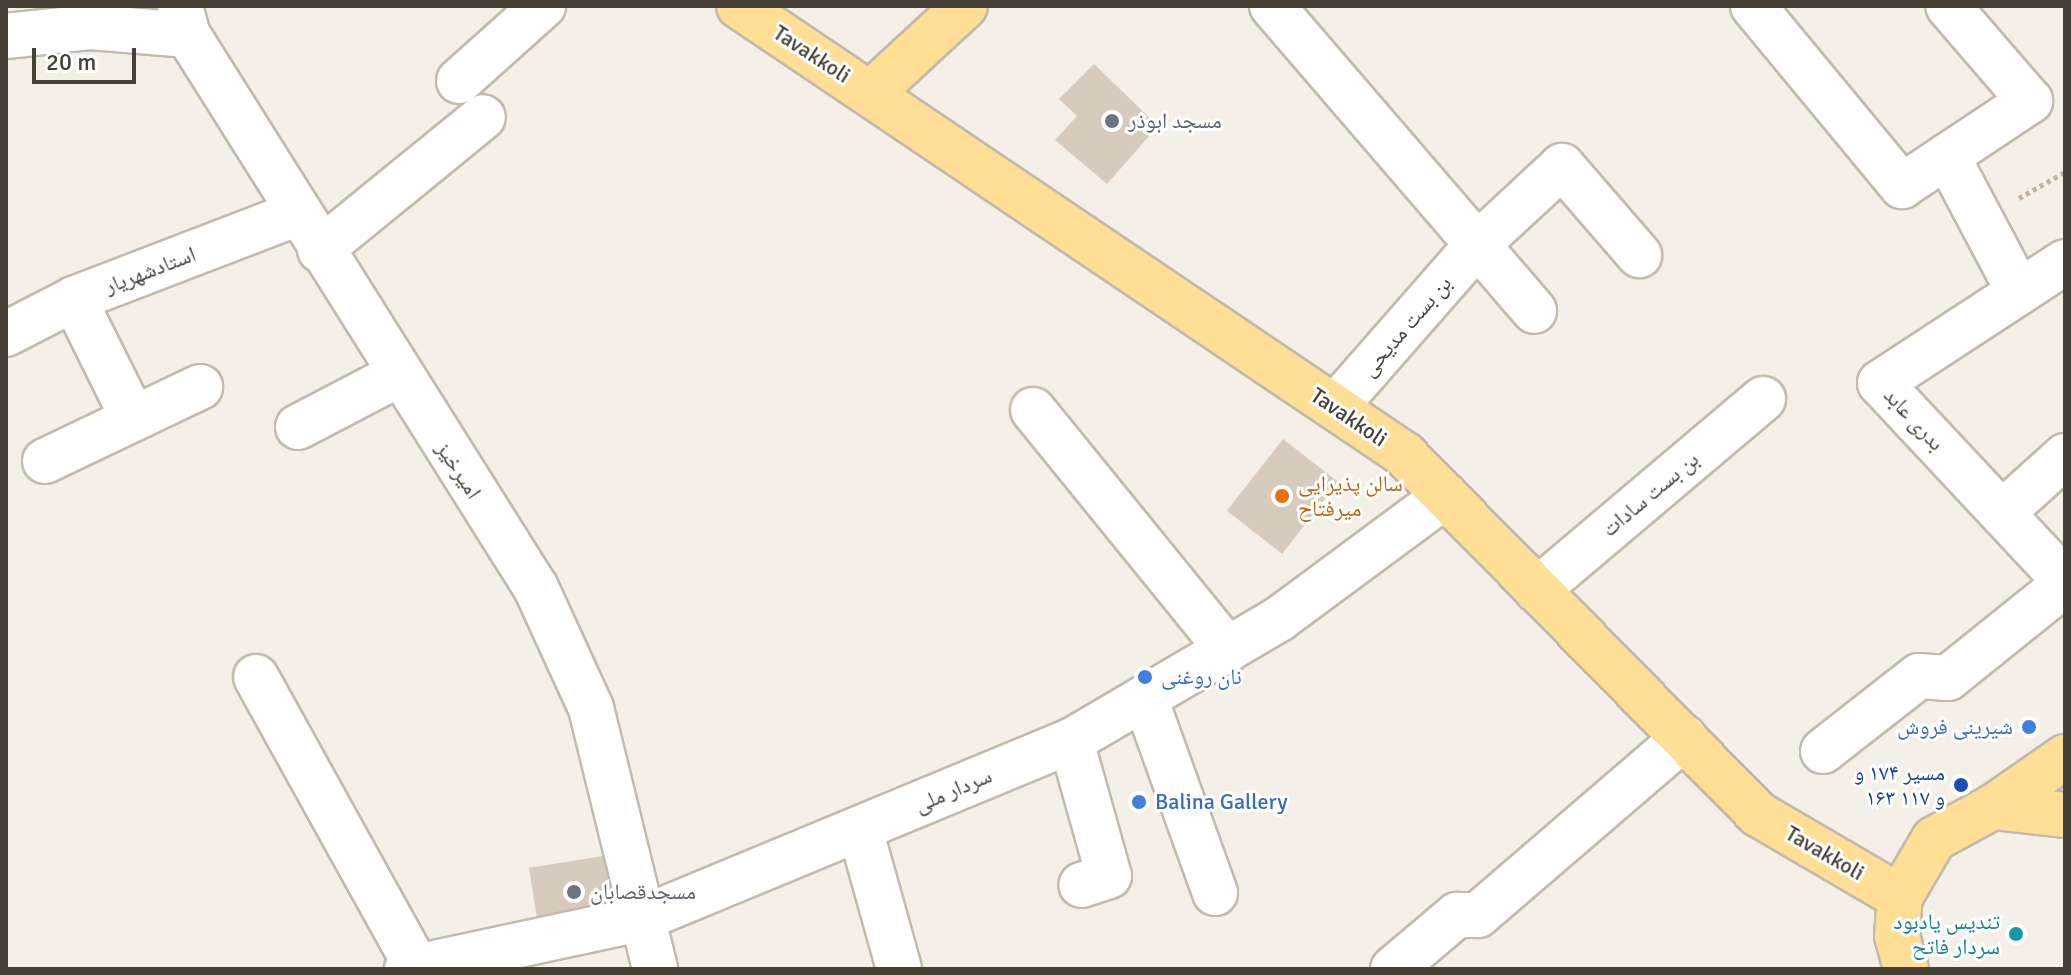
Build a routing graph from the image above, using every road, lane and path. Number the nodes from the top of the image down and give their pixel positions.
1 (543, 6) edge
2 (739, 6) edge
3 (965, 6) edge
4 (1272, 6) edge
5 (1753, 6) edge
6 (1948, 6) edge
7 (184, 21) edge
8 (6, 36) edge
9 (459, 81) dead end
10 (871, 93) junction
11 (483, 117) dead end
12 (1947, 156) junction
13 (2065, 172) edge
14 (2019, 198) dead end
15 (298, 213) junction
16 (1477, 245) junction
17 (320, 250) junction
18 (1639, 255) dead end
19 (2065, 262) edge
20 (2019, 292) junction
21 (74, 299) junction
22 (1534, 311) dead end
23 (6, 334) edge
24 (398, 375) junction
25 (200, 387) dead end
26 (1763, 399) dead end
27 (1335, 407) junction
28 (1033, 410) dead end
29 (133, 418) junction
30 (298, 427) dead end
31 (2065, 456) edge
32 (45, 461) dead end
33 (1445, 496) junction
34 (2002, 513) junction
35 (2065, 583) edge
36 (1537, 590) junction
37 (1228, 650) junction
38 (256, 677) dead end
39 (1146, 701) junction
40 (1684, 738) junction
41 (1071, 741) junction
42 (1823, 751) dead end
43 (2065, 757) edge
44 (1993, 807) junction
45 (2065, 815) edge
46 (860, 829) junction
47 (1081, 885) dead end
48 (1215, 893) dead end
49 (1900, 897) junction
50 (641, 919) junction
51 (412, 968) edge
52 (655, 969) edge
53 (899, 969) edge
54 (1393, 969) edge
55 (1906, 969) edge

1 - 9 street
2 - 10 main road, Tavakkoli
3 - 10 main road
4 - 16 street
5 - 12 street
6 - 12 street
7 - 8 street
7 - 15 street, امیرخیز
10 - 27 main road, Tavakkoli
11 - 17 street
12 - 20 street
13 - 14 path
15 - 17 street, امیرخیز
15 - 21 street, استادشهریار
16 - 18 street, بن بست مدیحی
16 - 22 street
16 - 27 street, بن بست مدیحی
17 - 24 street, امیرخیز
19 - 20 street, بدری عابد
20 - 34 street, بدری عابد
21 - 23 street, استادشهریار
21 - 29 street
24 - 30 street
24 - 50 street, امیرخیز
25 - 29 street
26 - 36 street, بن بست سادات
27 - 33 main road, Tavakkoli
28 - 37 street
29 - 32 street
31 - 34 street
33 - 36 main road, Tavakkoli
33 - 37 street, سردار ملی
34 - 35 street, بدری عابد
35 - 42 street
36 - 40 main road, Tavakkoli
37 - 39 street, سردار ملی
38 - 51 street
39 - 41 street, سردار ملی
39 - 48 street
40 - 49 main road, Tavakkoli
40 - 54 street
41 - 46 street, سردار ملی
41 - 47 street
43 - 44 main road
44 - 45 main road
44 - 49 main road
46 - 50 street, سردار ملی
46 - 53 street
49 - 55 main road
50 - 51 street, سردار ملی
50 - 52 street, امیرخیز

